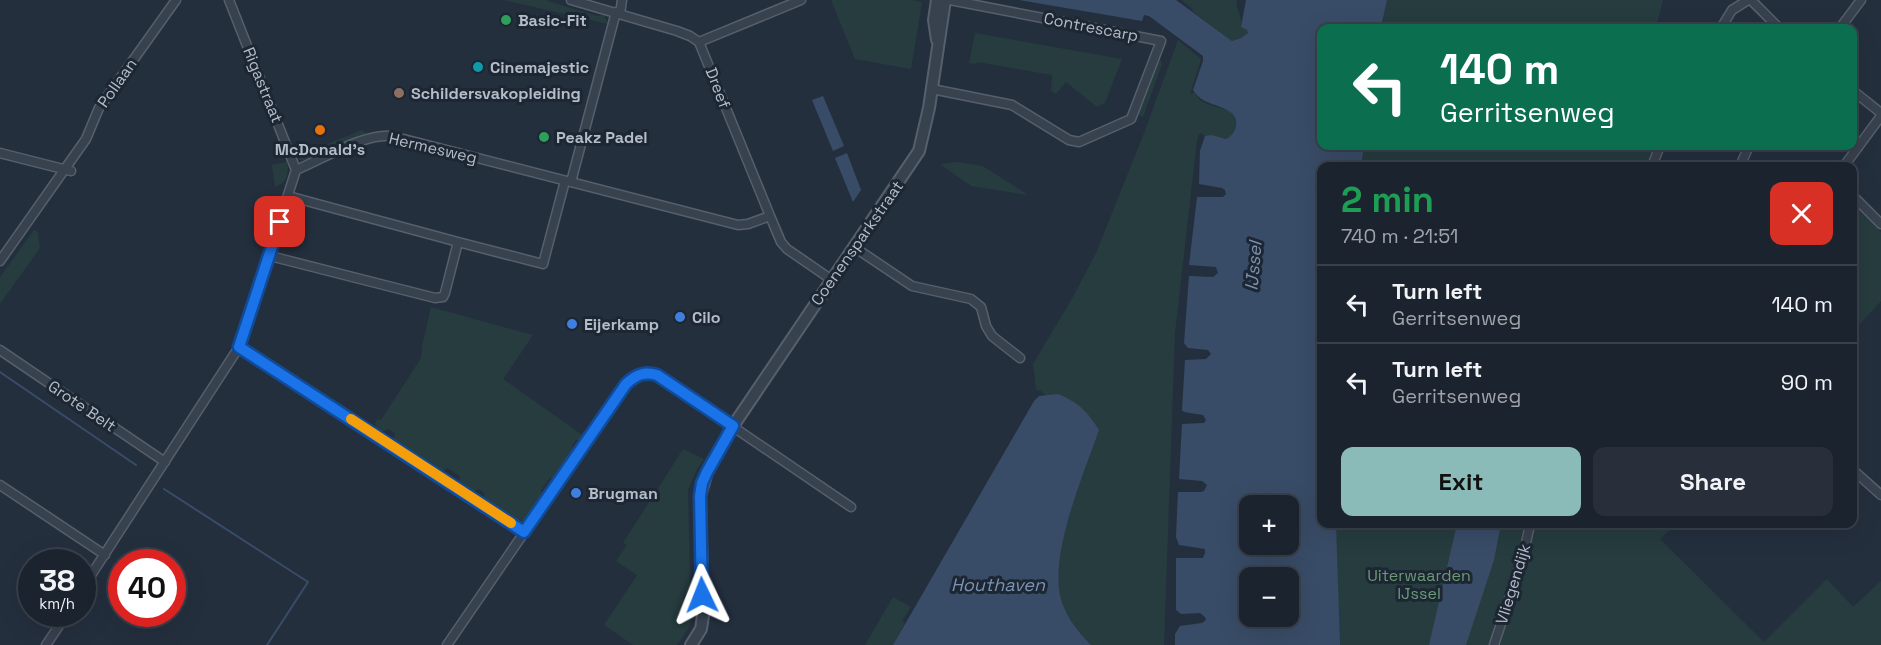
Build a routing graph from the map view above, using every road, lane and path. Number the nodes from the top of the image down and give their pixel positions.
1 (176, 0) edge
2 (229, 0) edge
3 (571, 0) edge
4 (622, 0) edge
5 (801, 0) edge
6 (937, 0) edge
7 (945, 0) edge
8 (950, 0) edge
9 (1749, 0) edge
10 (1861, 0) edge
11 (786, 3) edge
12 (618, 13) junction
13 (1723, 24) edge
14 (1775, 24) edge
15 (1843, 24) edge
16 (699, 42) junction
17 (938, 43) junction
18 (936, 90) junction
19 (1857, 94) edge
20 (1881, 115) edge
21 (1857, 142) edge
22 (0, 153) edge
23 (68, 171) junction
24 (296, 171) junction
25 (568, 181) junction
26 (288, 196) junction
27 (1857, 200) edge
28 (770, 216) junction
29 (1881, 224) edge
30 (458, 242) junction
31 (854, 248) junction
32 (270, 256) junction
33 (0, 261) edge
34 (832, 280) junction
35 (239, 347) junction
36 (0, 350) edge
37 (1020, 358) dead end
38 (733, 426) junction
39 (165, 462) junction
40 (1857, 473) edge
41 (0, 486) edge
42 (1881, 495) edge
43 (851, 507) dead end
44 (1529, 528) edge
45 (524, 532) junction
46 (105, 555) junction
47 (96, 568) edge
48 (58, 627) edge
49 (46, 645) edge
50 (447, 645) edge
51 (692, 645) edge
52 (1494, 645) edge

1 - 23 street, Pollaan
2 - 24 street, Rigastraat
3 - 12 street
4 - 12 street
5 - 11 street
6 - 17 street, Coenensparkstraat
7 - 17 street, Coenensparkstraat
8 - 18 street, Contrescarp
9 - 13 street
9 - 14 street
10 - 15 street
11 - 16 street
12 - 16 street
12 - 25 street
16 - 28 street, Dreef
17 - 18 street, Coenensparkstraat
18 - 31 street, Coenensparkstraat
19 - 20 street
20 - 21 street
22 - 23 street
23 - 33 street, Pollaan
24 - 25 street, Hermesweg
24 - 26 street
25 - 28 street, Hermesweg
25 - 30 street
26 - 30 street
26 - 32 street
27 - 29 street
28 - 34 street
30 - 32 street
31 - 34 street, Coenensparkstraat
31 - 37 street
32 - 35 street
34 - 38 street, Coenensparkstraat
35 - 39 street
35 - 45 street
36 - 39 street, Grote Belt
38 - 43 street
38 - 45 street
38 - 51 street, Coenensparkstraat
39 - 46 street
40 - 42 street
41 - 46 street
44 - 52 street, Vliegendijk
45 - 50 street
46 - 47 street
48 - 49 street

